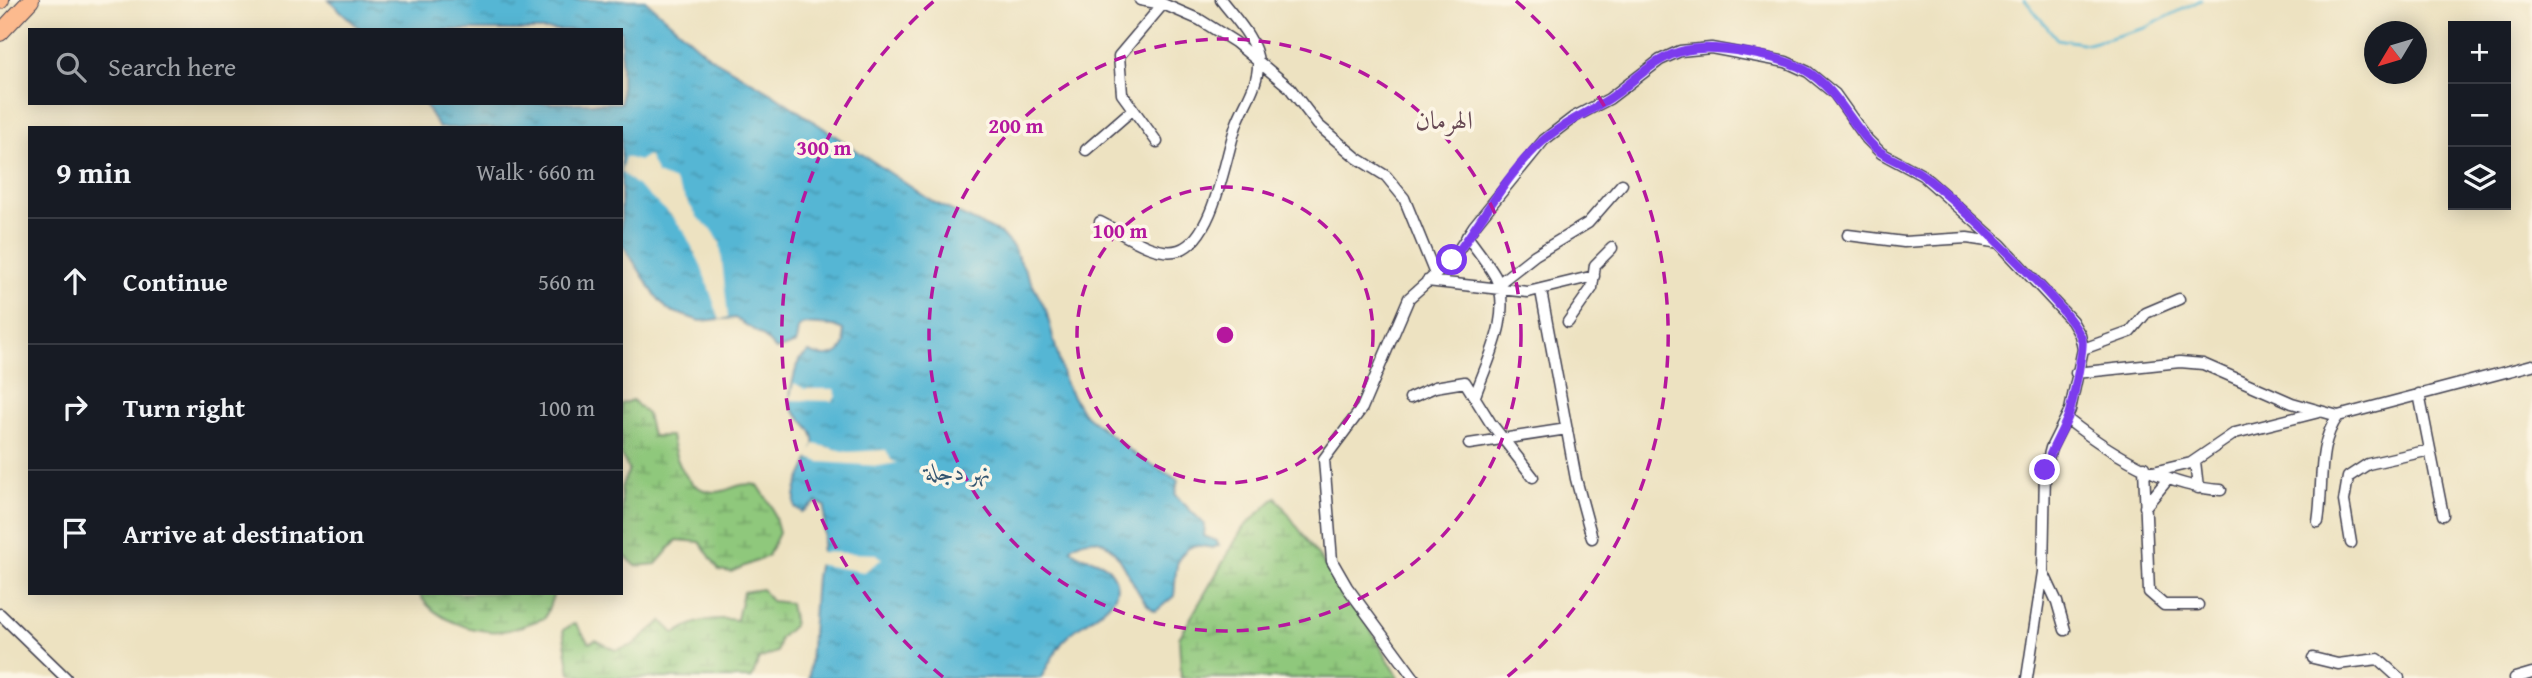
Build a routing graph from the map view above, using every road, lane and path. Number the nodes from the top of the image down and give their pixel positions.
1 (31, 0) edge
2 (1140, 0) edge
3 (1220, 0) edge
4 (1163, 4) junction
5 (0, 33) edge
6 (1258, 63) junction
7 (1132, 110) junction
8 (1157, 142) dead end
9 (1086, 150) dead end
10 (1622, 184) dead end
11 (1100, 222) dead end
12 (1848, 235) dead end
13 (1467, 236) junction
14 (2000, 244) junction
15 (1612, 248) dead end
16 (1594, 276) junction
17 (1431, 277) junction
18 (1499, 287) junction
19 (1541, 291) junction
20 (2179, 299) dead end
21 (1568, 322) dead end
22 (2083, 349) junction
23 (2532, 365) edge
24 (2076, 373) junction
25 (2419, 394) junction
26 (1475, 396) junction
27 (1410, 398) dead end
28 (2320, 412) junction
29 (2338, 416) junction
30 (2067, 419) junction
31 (1566, 429) junction
32 (1503, 439) junction
33 (1469, 444) dead end
34 (2430, 450) junction
35 (2195, 461) junction
36 (2148, 470) junction
37 (1533, 477) dead end
38 (2168, 479) junction
39 (2198, 488) junction
40 (2221, 490) dead end
41 (2145, 507) junction
42 (2444, 514) dead end
43 (2318, 522) dead end
44 (1592, 538) dead end
45 (2351, 543) dead end
46 (2043, 572) junction
47 (2198, 605) dead end
48 (0, 614) edge
49 (2065, 630) dead end
50 (2313, 658) dead end
51 (2532, 673) edge
52 (66, 678) edge
53 (1414, 678) edge
54 (2027, 678) edge
55 (2399, 678) edge
56 (2515, 678) edge

1 - 5 highway
2 - 4 street
3 - 6 street
4 - 6 street
4 - 7 street
6 - 11 street
6 - 17 street
7 - 8 street
7 - 9 street
10 - 18 street
12 - 14 street
13 - 14 street
13 - 17 street
13 - 18 street
14 - 22 street
15 - 16 street
16 - 19 street
16 - 21 street
17 - 18 street
17 - 53 street
18 - 19 street
18 - 26 street
19 - 31 street
20 - 22 street
22 - 24 street
23 - 25 street
24 - 28 street
24 - 30 street
25 - 29 street
25 - 34 street
26 - 27 street
26 - 32 street
28 - 29 street
28 - 35 street
29 - 43 street
30 - 36 street
30 - 46 street
31 - 32 street
31 - 44 street
32 - 33 street
32 - 37 street
34 - 42 street
34 - 45 street
35 - 36 street
35 - 39 street
36 - 38 street
36 - 41 street
38 - 39 street
38 - 41 street
39 - 40 street
41 - 47 street
46 - 49 street
46 - 54 street
48 - 52 street
50 - 55 street
51 - 56 street

